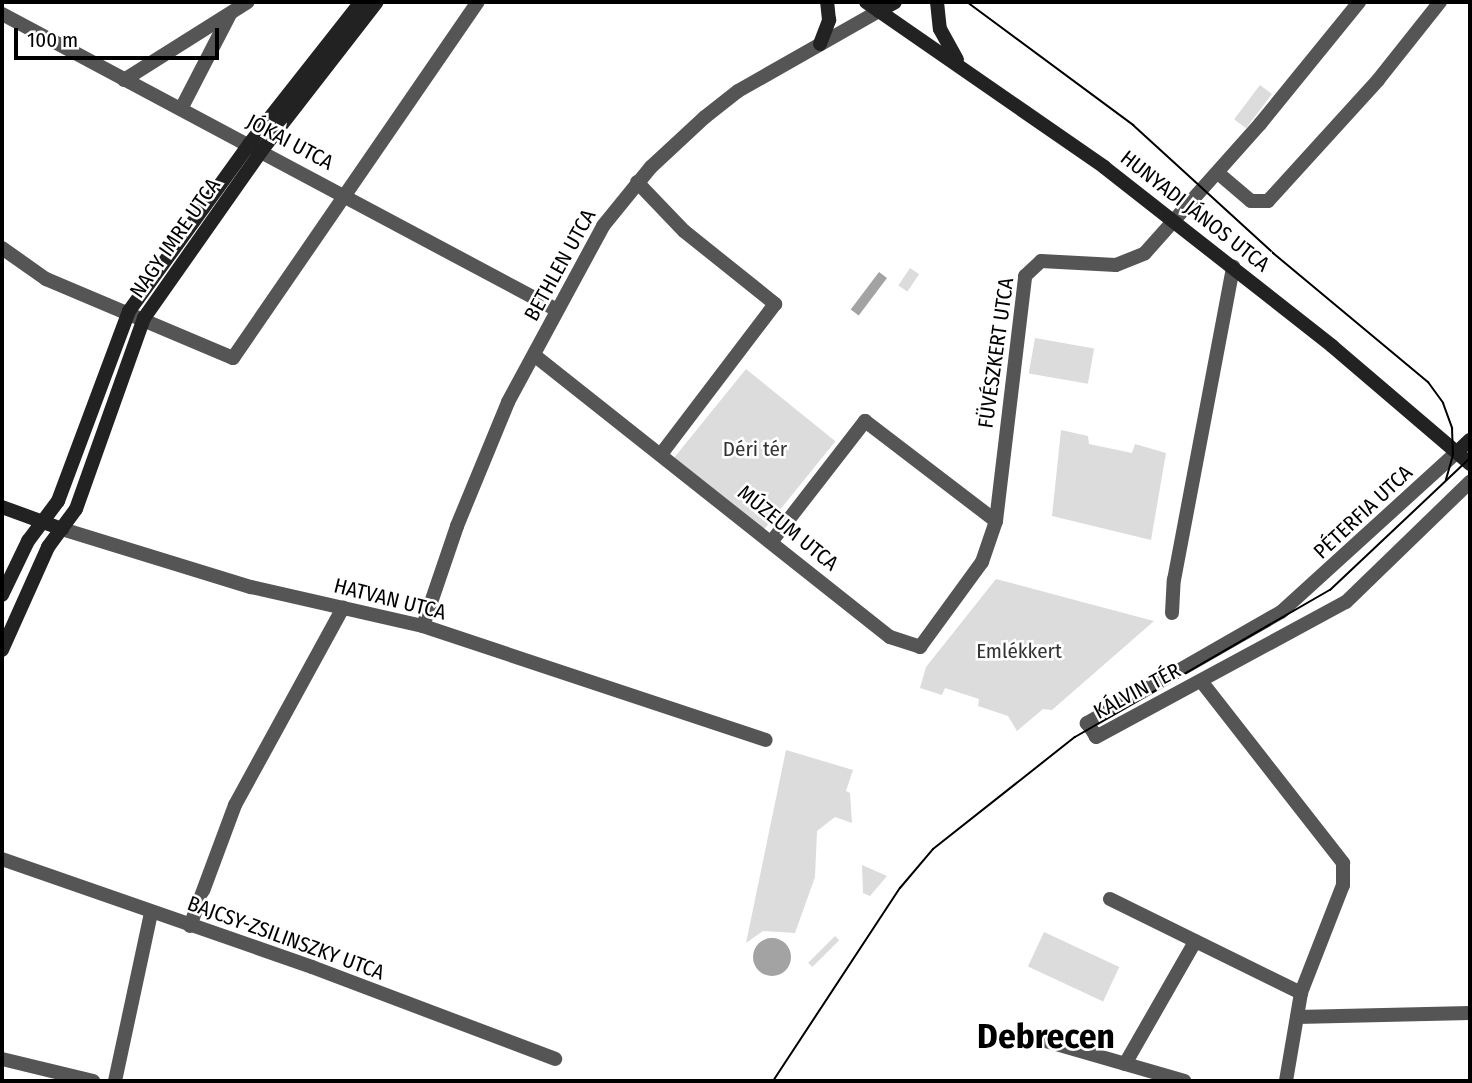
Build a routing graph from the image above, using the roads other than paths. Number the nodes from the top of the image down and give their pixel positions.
1 (248, 2) edge
2 (362, 2) edge
3 (377, 2) edge
4 (478, 2) edge
5 (827, 2) edge
6 (866, 2) edge
7 (895, 2) edge
8 (937, 2) edge
9 (1359, 2) edge
10 (1440, 2) edge
11 (879, 11) junction
12 (231, 13) junction
13 (2, 14) edge
14 (820, 44) junction
15 (961, 67) junction
16 (124, 80) junction
17 (181, 109) junction
18 (256, 146) junction
19 (1218, 173) junction
20 (637, 182) junction
21 (343, 194) junction
22 (1175, 222) junction
23 (2, 248) edge
24 (1233, 267) junction
25 (557, 310) junction
26 (129, 311) junction
27 (144, 318) junction
28 (534, 355) junction
29 (1470, 440) edge
30 (1457, 452) junction
31 (661, 454) junction
32 (1470, 464) edge
33 (1470, 482) edge
34 (2, 507) edge
35 (996, 521) junction
36 (43, 522) junction
37 (62, 529) junction
38 (772, 541) junction
39 (2, 595) edge
40 (343, 608) junction
41 (1282, 612) joint
42 (1172, 613) dead end
43 (423, 626) junction
44 (920, 647) joint
45 (2, 650) edge
46 (1200, 681) junction
47 (766, 740) dead end
48 (2, 859) edge
49 (1110, 899) dead end
50 (151, 912) junction
51 (190, 926) junction
52 (1195, 942) junction
53 (1301, 993) junction
54 (1470, 1013) edge
55 (1297, 1017) junction
56 (1025, 1035) dead end
57 (2, 1059) edge
58 (555, 1059) dead end
59 (1125, 1064) junction
60 (93, 1081) edge
61 (115, 1081) edge
62 (1184, 1081) edge
63 (1286, 1081) edge

1 - 12 street
2 - 18 street, NAGY IMRE UTCA
3 - 18 street, NAGY IMRE UTCA
4 - 21 street
5 - 14 street
6 - 11 street, HUNYADI JÁNOS UTCA
7 - 11 street, BETHLEN UTCA
8 - 15 street
9 - 19 street, FÜVÉSZKERT UTCA
10 - 19 street
11 - 14 street, BETHLEN UTCA
11 - 15 street, HUNYADI JÁNOS UTCA
12 - 16 street
12 - 17 street
13 - 16 street, JÓKAI UTCA
14 - 20 street, BETHLEN UTCA
15 - 22 street, HUNYADI JÁNOS UTCA
16 - 17 street, JÓKAI UTCA
17 - 18 street, JÓKAI UTCA
18 - 21 street, JÓKAI UTCA
18 - 26 street, NAGY IMRE UTCA
18 - 27 street, NAGY IMRE UTCA
19 - 22 street, FÜVÉSZKERT UTCA
20 - 25 street, BETHLEN UTCA
20 - 31 street
21 - 25 street, JÓKAI UTCA
21 - 27 street
22 - 24 street, HUNYADI JÁNOS UTCA
22 - 35 street, FÜVÉSZKERT UTCA
23 - 26 street
24 - 30 street, HUNYADI JÁNOS UTCA
24 - 42 street
25 - 28 street, BETHLEN UTCA
26 - 27 street
26 - 36 street, NAGY IMRE UTCA
27 - 37 street, NAGY IMRE UTCA
28 - 31 street, MÚZEUM UTCA
28 - 43 street, BETHLEN UTCA
29 - 30 street, PÉTERFIA UTCA
30 - 32 street, HUNYADI JÁNOS UTCA
30 - 41 street, PÉTERFIA UTCA
31 - 38 street, MÚZEUM UTCA
33 - 46 street, KÁLVIN TÉR
34 - 36 street, HATVAN UTCA
35 - 38 street
35 - 44 street, FÜVÉSZKERT UTCA
36 - 37 street, HATVAN UTCA
36 - 39 street, NAGY IMRE UTCA
37 - 40 street, HATVAN UTCA
37 - 45 street, NAGY IMRE UTCA
38 - 44 street, MÚZEUM UTCA
40 - 43 street, HATVAN UTCA
40 - 51 street
41 - 46 street, KÁLVIN TÉR
43 - 47 street, HATVAN UTCA
46 - 53 street
48 - 50 street, BAJCSY-ZSILINSZKY UTCA
49 - 52 street
50 - 51 street, BAJCSY-ZSILINSZKY UTCA
50 - 61 street
51 - 58 street, BAJCSY-ZSILINSZKY UTCA
52 - 53 street
52 - 59 street
53 - 55 street
54 - 55 street
55 - 63 street
56 - 59 street
57 - 60 street
59 - 62 street

